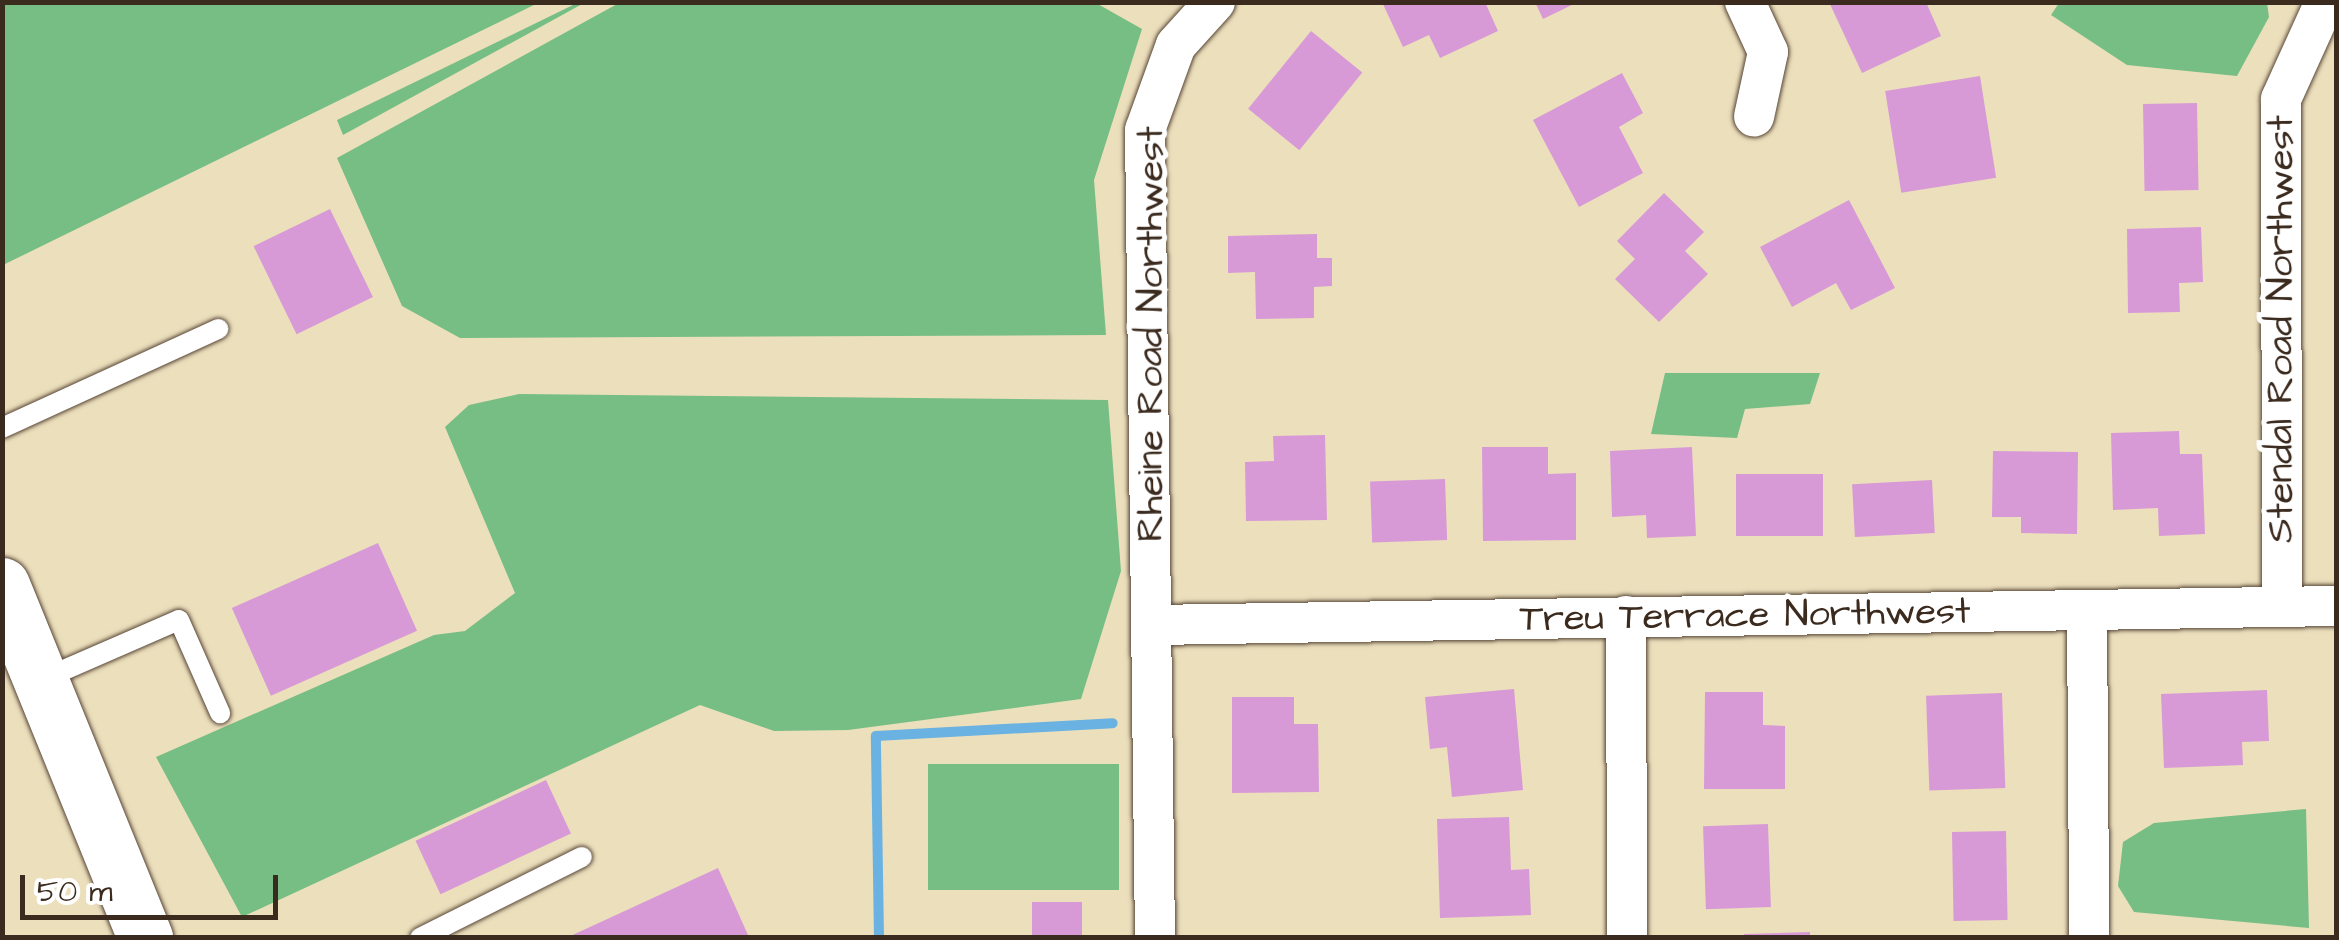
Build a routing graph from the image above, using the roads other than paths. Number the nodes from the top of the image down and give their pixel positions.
1 (1215, 2) edge
2 (1745, 2) edge
3 (2325, 2) edge
4 (1754, 117) dead end
5 (218, 329) dead end
6 (2, 428) edge
7 (2, 585) edge
8 (2282, 605) junction
9 (2336, 606) edge
10 (2087, 613) junction
11 (1626, 616) junction
12 (1153, 625) junction
13 (39, 681) junction
14 (220, 713) dead end
15 (582, 857) dead end
16 (144, 938) edge
17 (420, 938) edge
18 (1155, 938) edge
19 (1627, 938) edge
20 (2090, 938) edge

1 - 12 street, Rheine Road Northwest
2 - 4 street
3 - 8 street, Stendal Road Northwest
5 - 6 lane
7 - 13 main road
8 - 9 street, Treu Terrace Northwest
8 - 10 street, Treu Terrace Northwest
10 - 11 street, Treu Terrace Northwest
10 - 20 street
11 - 12 street, Treu Terrace Northwest
11 - 19 street
12 - 18 street, Rheine Road Northwest
13 - 14 lane
13 - 16 main road
15 - 17 lane

